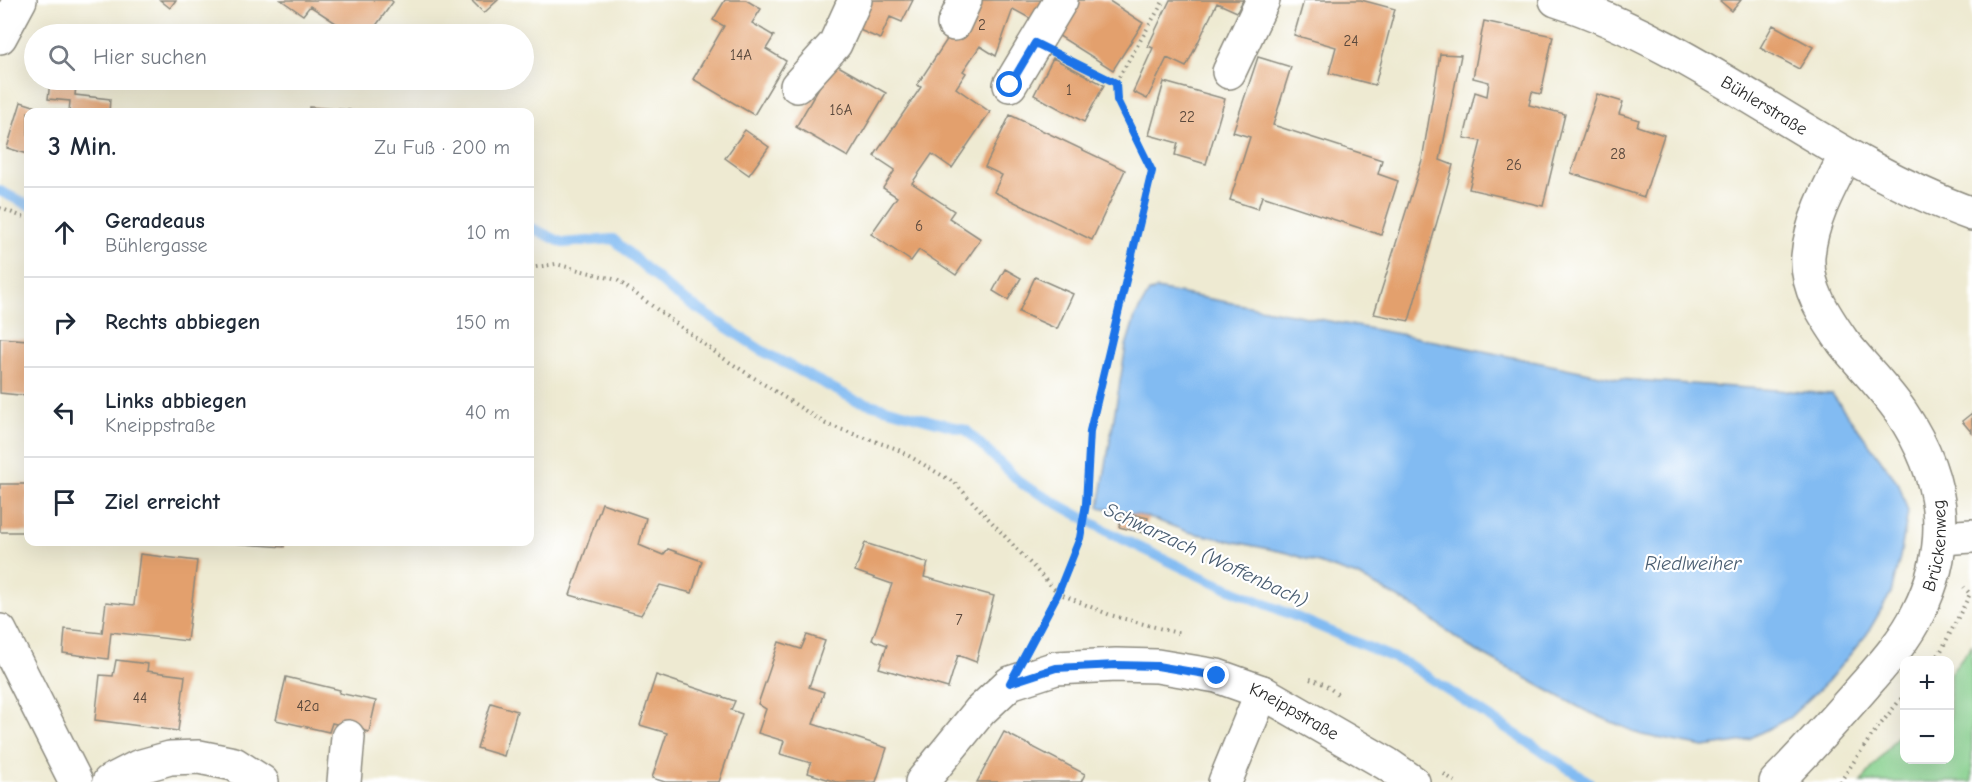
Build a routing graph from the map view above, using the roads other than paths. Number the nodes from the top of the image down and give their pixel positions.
1 (20, 0) edge
2 (855, 0) edge
3 (1060, 0) edge
4 (1263, 0) edge
5 (1562, 1) edge
6 (0, 37) edge
7 (1229, 72) dead end
8 (1010, 85) dead end
9 (797, 86) dead end
10 (1846, 155) junction
11 (1972, 214) edge
12 (1956, 537) edge
13 (0, 631) edge
14 (1262, 692) junction
15 (348, 737) dead end
16 (1426, 776) edge
17 (76, 782) edge
18 (109, 782) edge
19 (262, 782) edge
20 (344, 782) edge
21 (922, 782) edge
22 (1225, 782) edge
23 (1776, 782) edge

1 - 6 street
2 - 9 street
3 - 8 street
4 - 7 street
5 - 10 street, Bühlerstraße
10 - 11 street, Bühlerstraße
10 - 12 street, Brückenweg
12 - 23 street, Brückenweg
13 - 17 street
14 - 16 street, Kneippstraße
14 - 21 street, Kneippstraße
14 - 22 street
15 - 20 street
18 - 19 street

